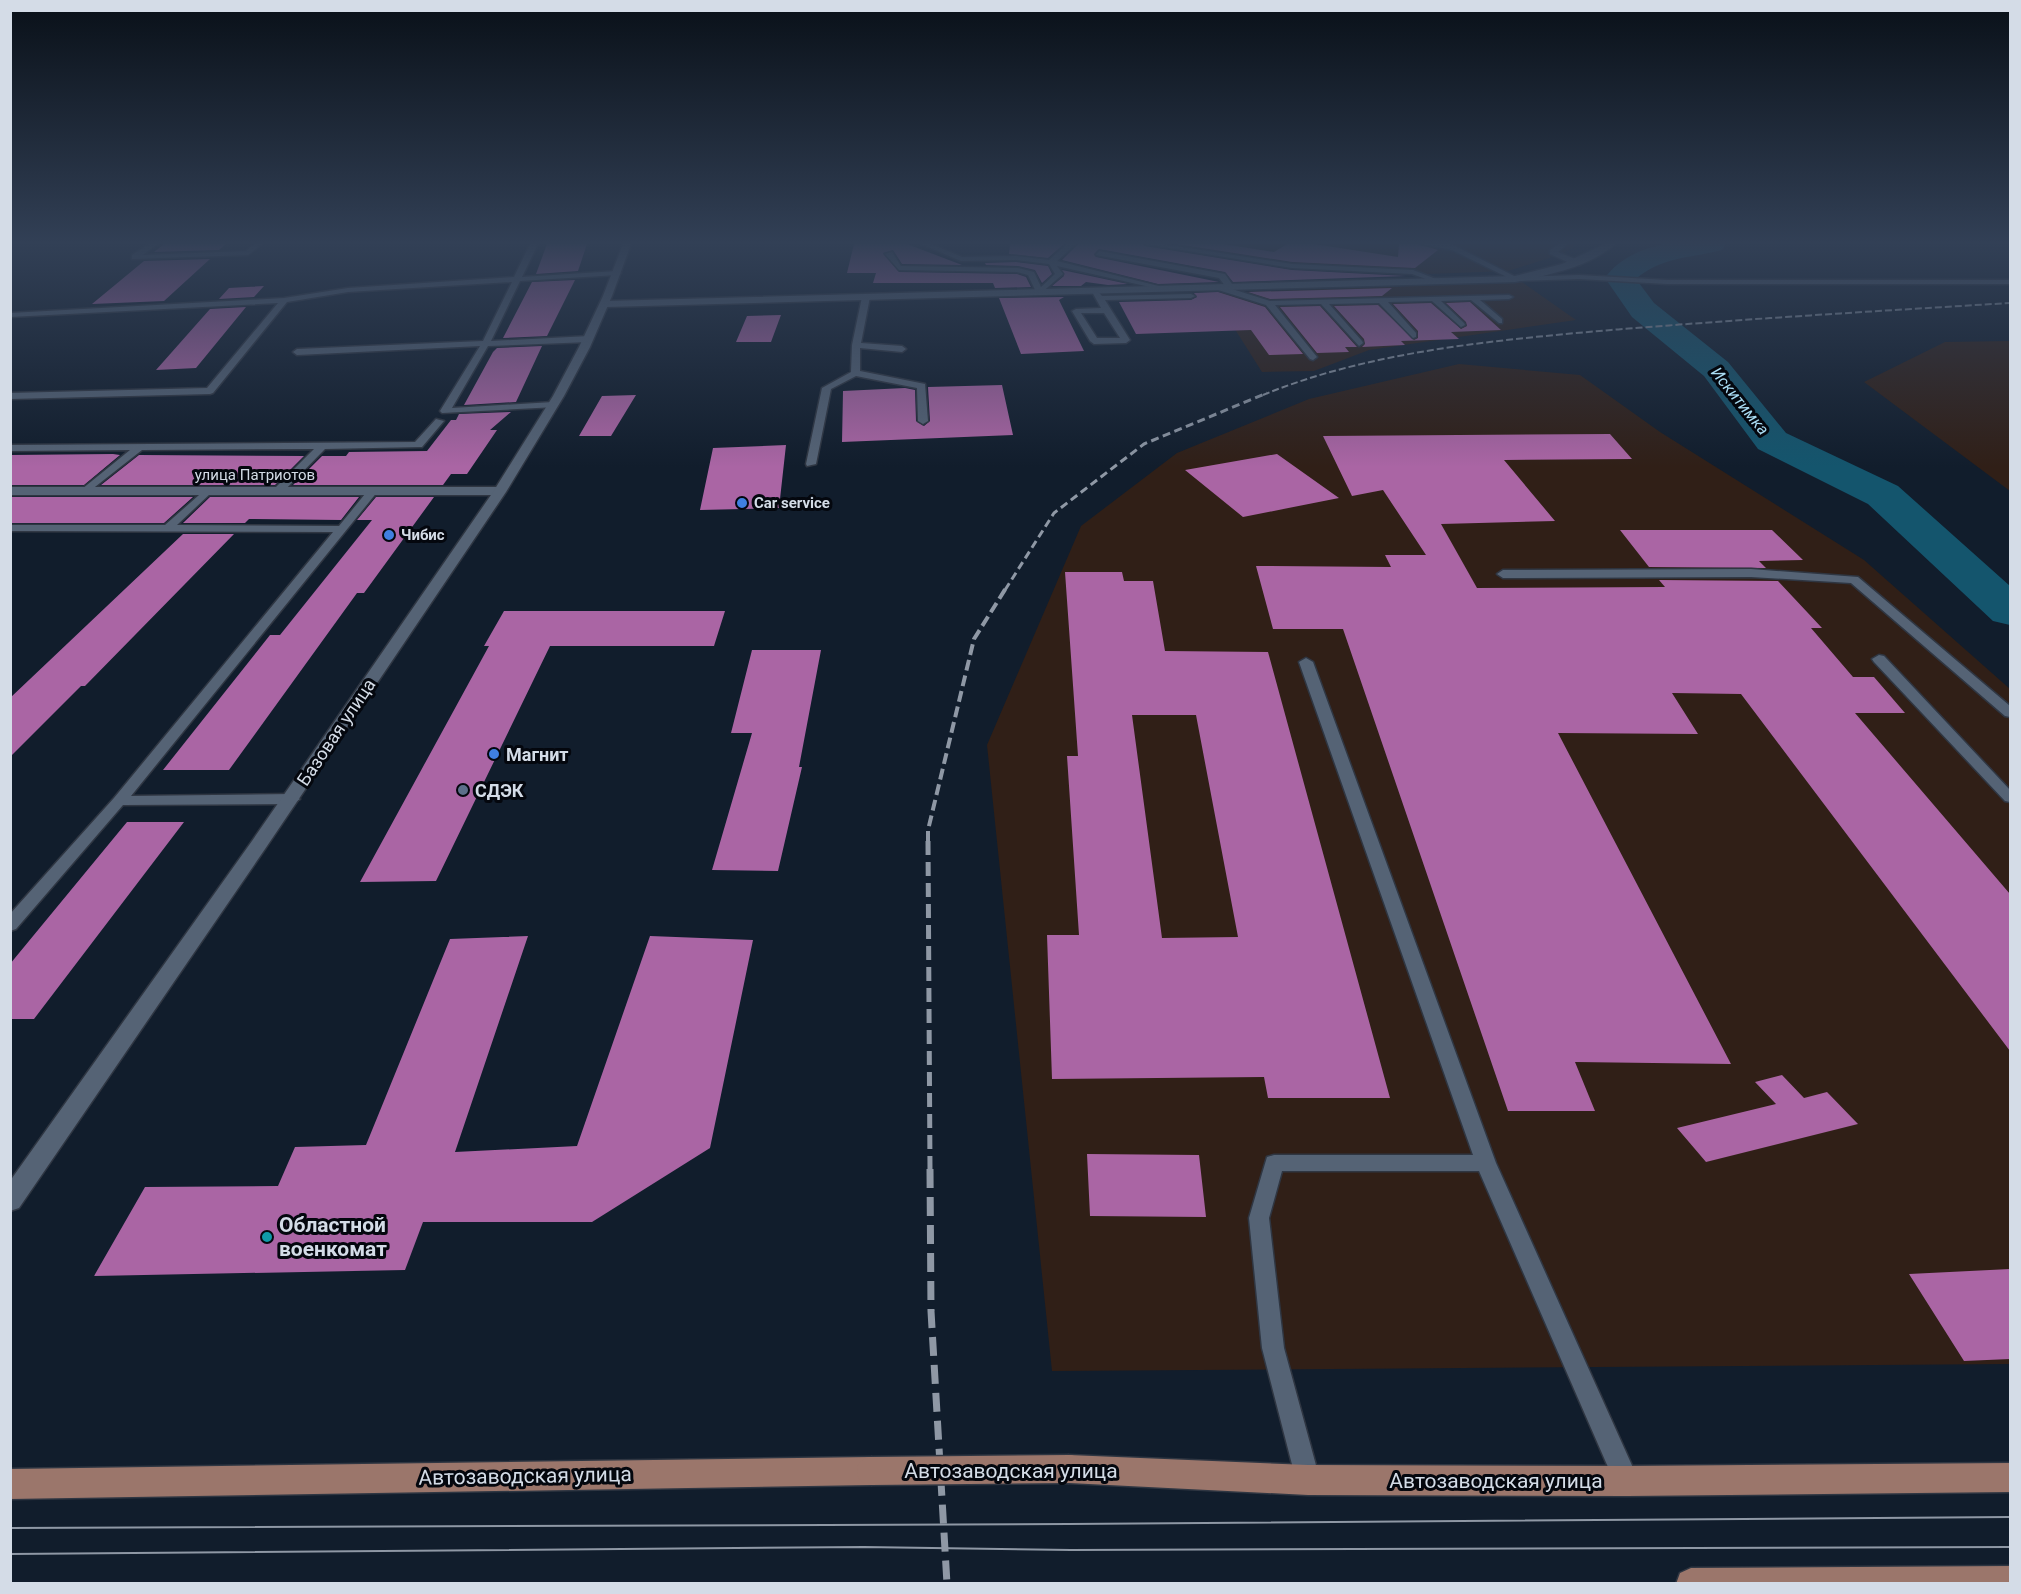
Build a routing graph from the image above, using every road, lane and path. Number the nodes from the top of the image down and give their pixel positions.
1 (269, 318) edge
2 (499, 318) edge
3 (599, 318) edge
4 (862, 318) edge
5 (1080, 318) edge
6 (1112, 318) edge
7 (1282, 318) edge
8 (1337, 318) edge
9 (1398, 318) edge
10 (1454, 318) edge
11 (1496, 318) edge
12 (1499, 321) dead end
13 (1461, 325) dead end
14 (1413, 335) dead end
15 (589, 339) junction
16 (486, 343) junction
17 (1359, 343) dead end
18 (856, 345) junction
19 (902, 349) dead end
20 (297, 352) dead end
21 (1313, 357) dead end
22 (855, 373) junction
23 (10, 396) edge
24 (553, 405) junction
25 (439, 421) dead end
26 (923, 421) dead end
27 (140, 447) junction
28 (321, 447) junction
29 (10, 448) edge
30 (811, 464) dead end
31 (10, 491) edge
32 (86, 491) junction
33 (207, 491) junction
34 (278, 491) junction
35 (373, 491) junction
36 (499, 491) junction
37 (10, 528) edge
38 (168, 528) junction
39 (342, 529) junction
40 (1503, 574) dead end
41 (1879, 660) dead end
42 (1306, 662) dead end
43 (2010, 713) edge
44 (2010, 798) edge
45 (292, 799) junction
46 (119, 801) junction
47 (10, 925) edge
48 (1486, 1163) junction
49 (10, 1201) edge
50 (2010, 1478) edge
51 (1308, 1480) junction
52 (1627, 1481) junction
53 (10, 1484) edge
54 (2010, 1582) edge
55 (1691, 1584) edge

1 - 23 lane
2 - 16 lane
3 - 15 street, Базовая улица
4 - 18 lane
5 - 6 lane
7 - 21 lane
8 - 17 lane
9 - 14 lane
10 - 13 lane
11 - 12 lane
15 - 16 lane
15 - 24 street, Базовая улица
16 - 20 lane
16 - 24 lane
18 - 19 lane
18 - 22 lane
22 - 26 lane
22 - 30 lane
24 - 36 street, Базовая улица
25 - 28 lane
27 - 28 lane
27 - 29 lane
27 - 32 lane
28 - 34 lane
31 - 32 street, улица Патриотов
32 - 33 street, улица Патриотов
33 - 34 street, улица Патриотов
33 - 38 lane
34 - 35 street, улица Патриотов
35 - 36 street, улица Патриотов
35 - 39 lane
36 - 45 street, Базовая улица
37 - 38 lane
38 - 39 lane
39 - 46 lane
40 - 43 lane
41 - 44 lane
42 - 48 lane
45 - 46 lane
45 - 49 street, Базовая улица
46 - 47 lane
48 - 51 lane
48 - 52 lane
50 - 52 main road, Автозаводская улица
51 - 52 main road, Автозаводская улица
51 - 53 main road, Автозаводская улица, bridge
54 - 55 main road

